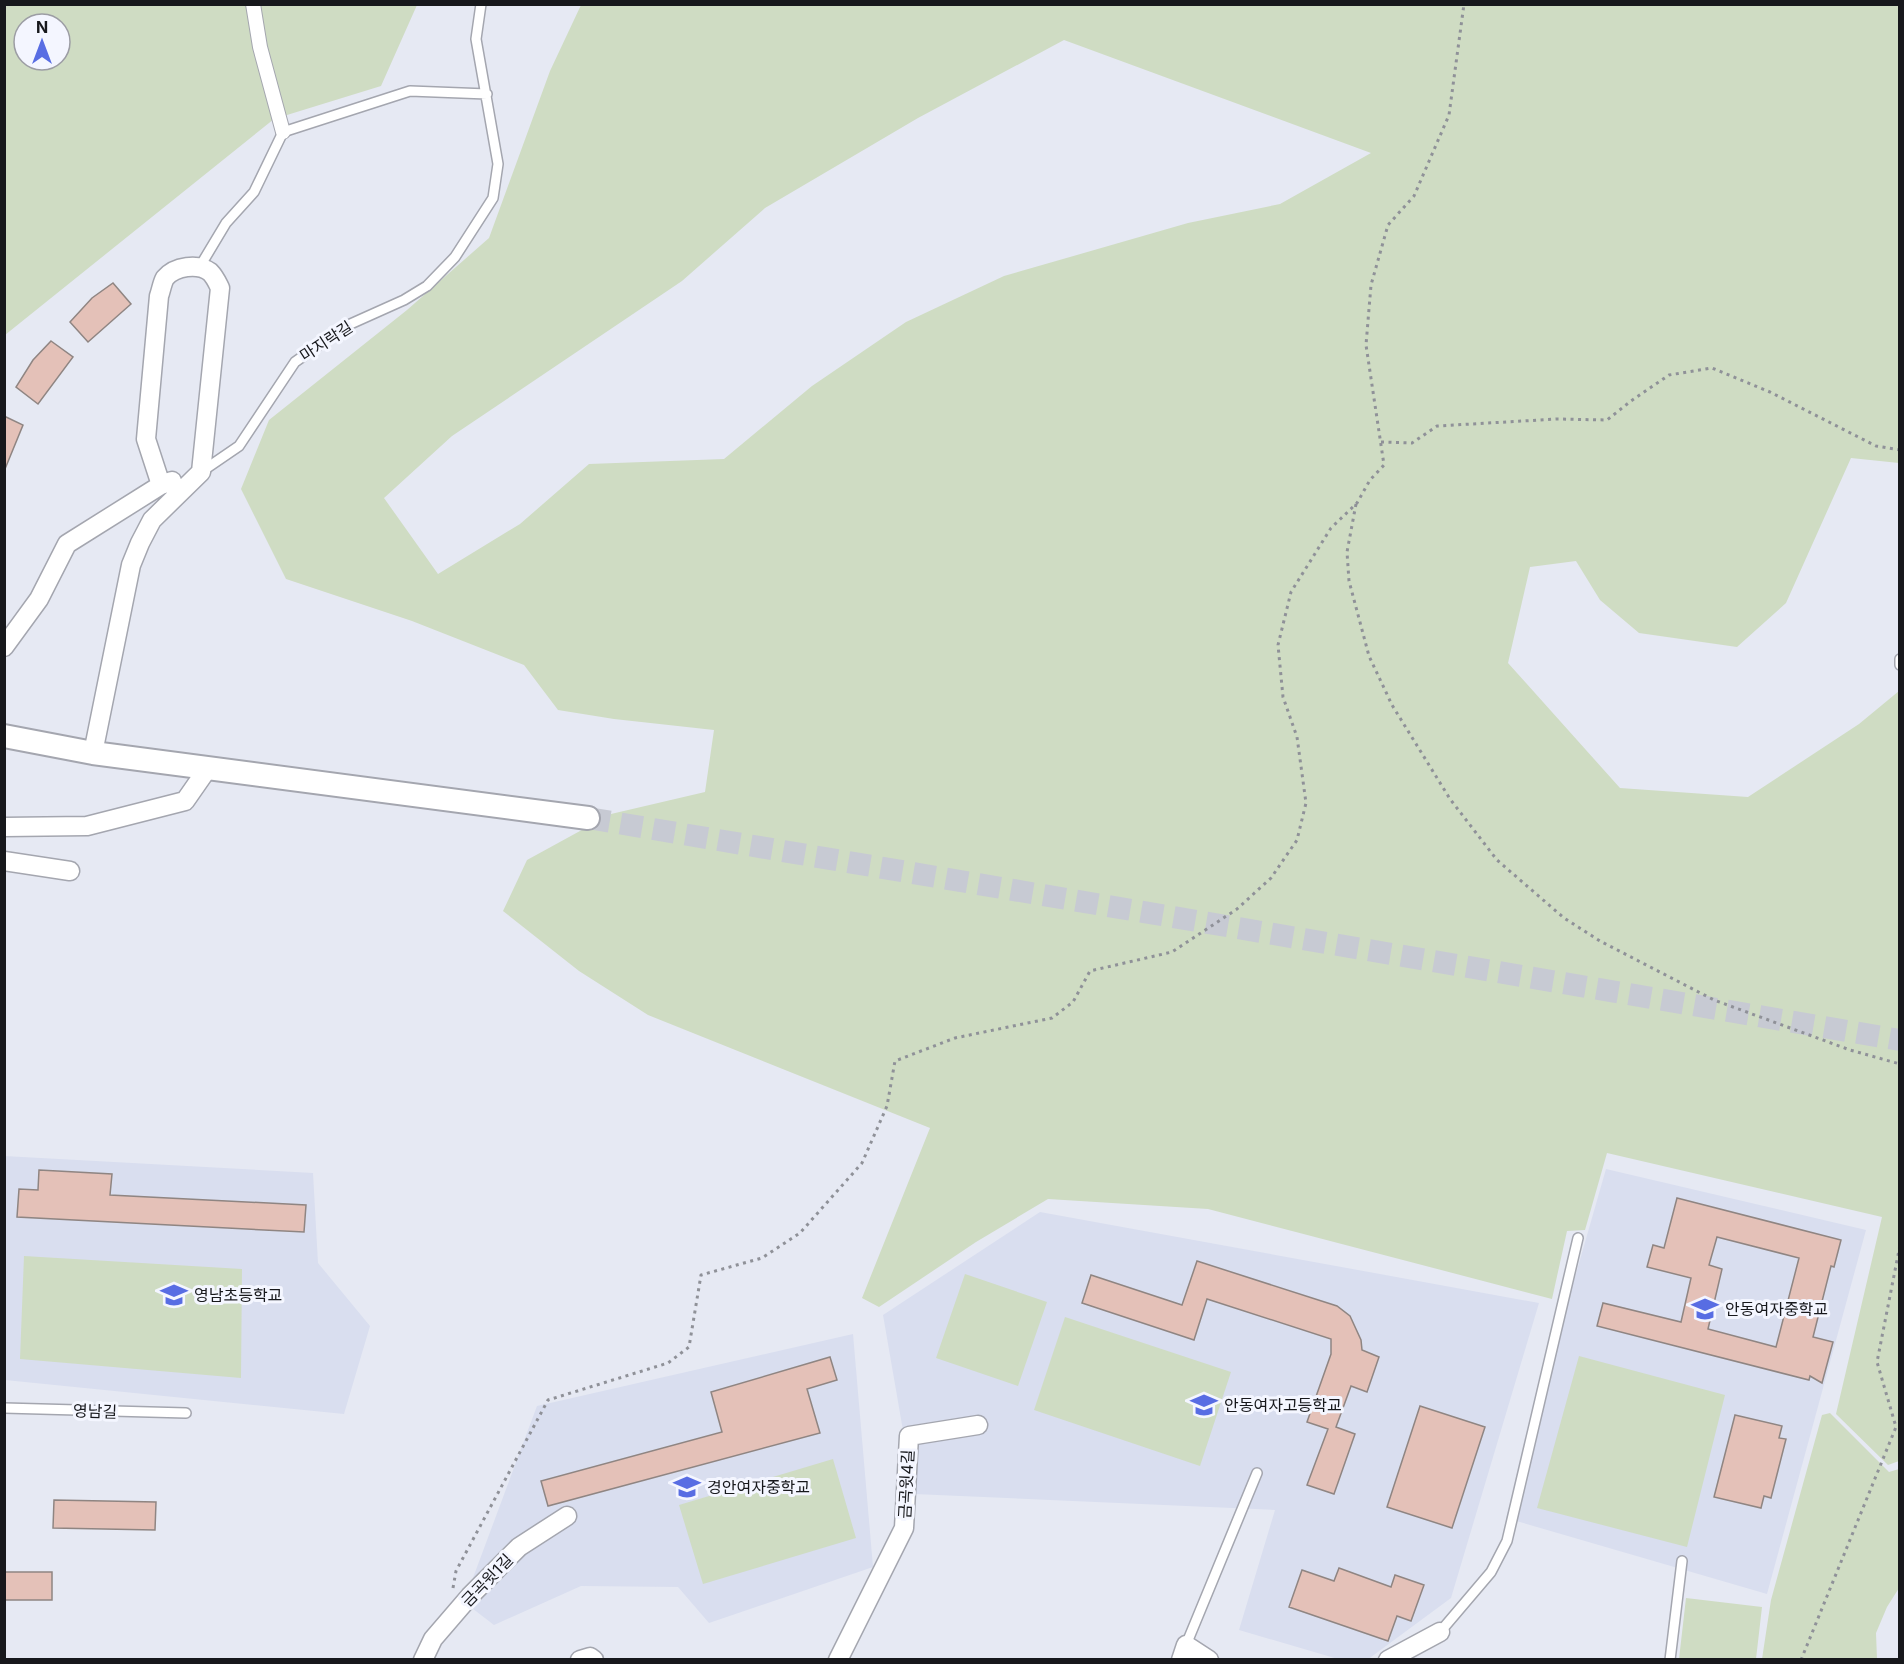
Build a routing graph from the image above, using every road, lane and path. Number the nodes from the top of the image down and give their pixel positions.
1 (253, 4) edge
2 (481, 4) edge
3 (1464, 4) edge
4 (487, 94) junction
5 (283, 132) junction
6 (199, 268) junction
7 (1381, 442) junction
8 (1899, 450) edge
9 (201, 472) junction
10 (161, 484) junction
11 (1357, 502) junction
12 (4, 647) edge
13 (1899, 659) edge
14 (1899, 665) edge
15 (4, 736) edge
16 (93, 753) junction
17 (208, 768) junction
18 (588, 818) tunnel mouth
19 (4, 827) edge
20 (4, 861) edge
21 (70, 871) dead end
22 (1899, 1064) edge
23 (1578, 1238) dead end
24 (1899, 1245) edge
25 (4, 1408) edge
26 (186, 1413) dead end
27 (978, 1425) dead end
28 (1257, 1473) dead end
29 (567, 1516) dead end
30 (1682, 1561) dead end
31 (453, 1592) dead end
32 (1440, 1632) joint
33 (1183, 1652) edge
34 (423, 1659) edge
35 (580, 1659) edge
36 (594, 1659) edge
37 (838, 1659) edge
38 (1209, 1659) edge
39 (1388, 1659) edge
40 (1670, 1659) edge
41 (1801, 1659) edge

1 - 5 street
2 - 4 lane, 마지락길
3 - 7 path
4 - 5 lane
4 - 9 lane, 마지락길
5 - 6 lane
6 - 9 street
6 - 10 street
7 - 8 path
7 - 11 path
9 - 10 street, 마지락길
9 - 16 street
10 - 12 street, 마지락길
11 - 22 path
11 - 31 path
13 - 14 lane
15 - 16 street
16 - 17 street
17 - 18 street
17 - 19 street
20 - 21 street
23 - 32 lane
24 - 41 path
25 - 26 lane, 영남길
27 - 37 street, 금곡윗4길
28 - 33 lane
29 - 34 street, 금곡윗1길
30 - 40 lane
32 - 39 street
33 - 38 street
35 - 36 street

